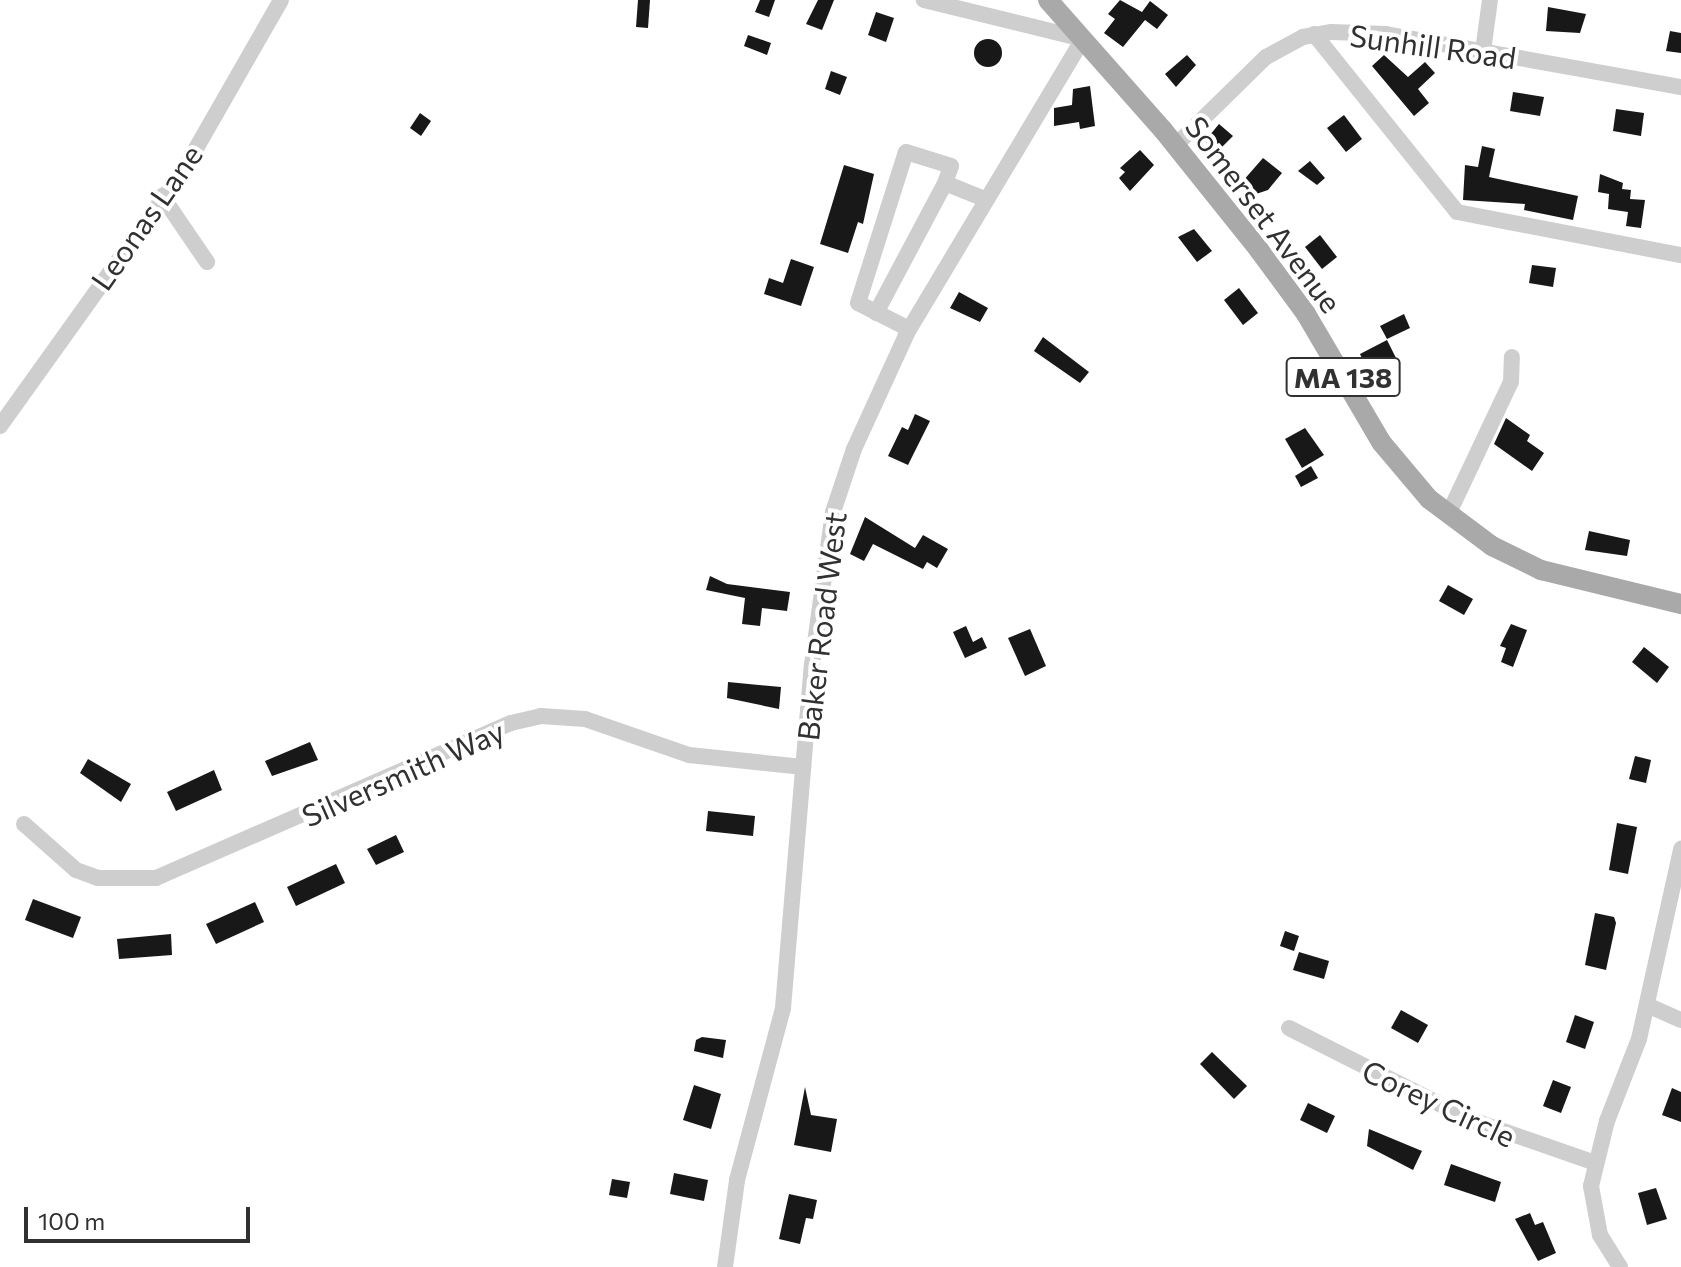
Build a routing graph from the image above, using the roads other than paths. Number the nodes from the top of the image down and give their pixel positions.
1 (281, 0) edge
2 (924, 0) edge
3 (1490, 0) edge
4 (1058, 4) edge
5 (1314, 34) junction
6 (1083, 39) junction
7 (1483, 51) junction
8 (1681, 87) edge
9 (1176, 145) junction
10 (945, 183) junction
11 (162, 196) junction
12 (987, 200) junction
13 (1681, 255) edge
14 (207, 262) dead end
15 (876, 313) junction
16 (909, 329) junction
17 (1512, 357) dead end
18 (0, 426) edge
19 (1448, 515) junction
20 (1681, 604) edge
21 (803, 767) junction
22 (24, 824) dead end
23 (1681, 849) edge
24 (1647, 1005) junction
25 (1681, 1020) edge
26 (1289, 1028) dead end
27 (1595, 1163) junction
28 (725, 1267) edge
29 (1620, 1267) edge

1 - 11 street, Leonas Lane
2 - 6 street
3 - 7 street
4 - 6 main road, MA 138
5 - 7 street, Sunhill Road
5 - 9 street, Sunhill Road
5 - 13 street
6 - 9 main road, Somerset Avenue / MA 138
6 - 12 street, Baker Road West
7 - 8 street, Sunhill Road
9 - 19 main road, Somerset Avenue / MA 138
10 - 12 street
10 - 15 street
10 - 15 street
11 - 14 street
11 - 18 street, Leonas Lane
12 - 16 street, Baker Road West
15 - 16 street
16 - 21 street, Baker Road West
17 - 19 street
19 - 20 main road, Somerset Avenue / MA 138
21 - 22 street, Silversmith Way
21 - 28 street, Baker Road West
23 - 24 street
24 - 25 street
24 - 27 street
26 - 27 street, Corey Circle
27 - 29 street

